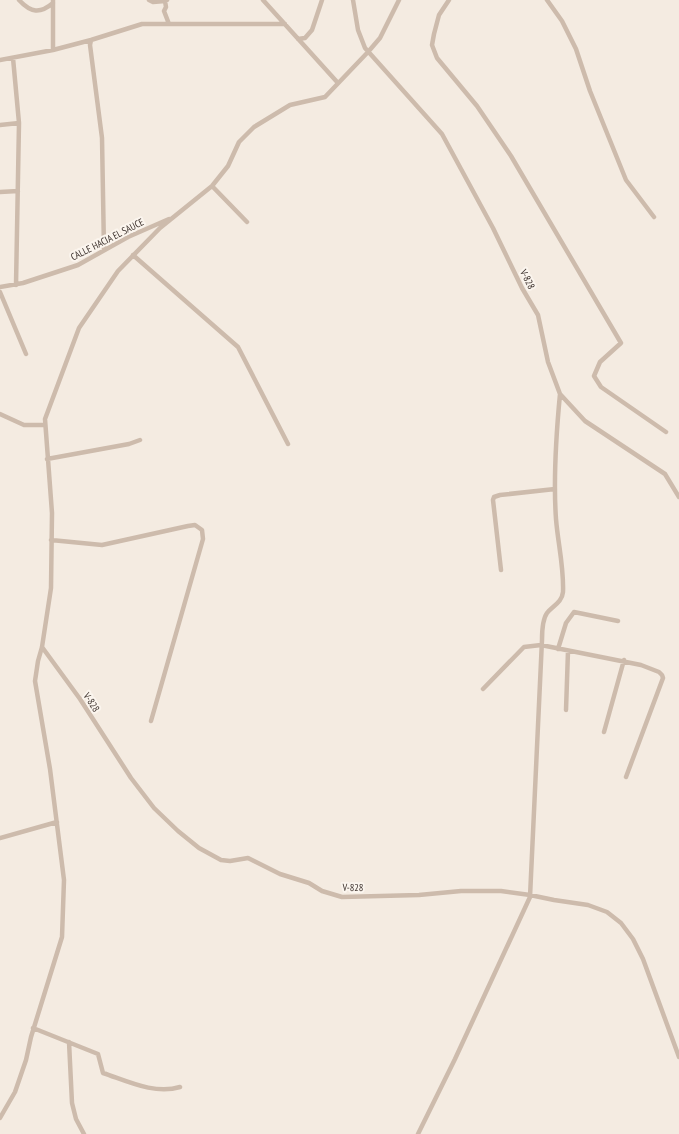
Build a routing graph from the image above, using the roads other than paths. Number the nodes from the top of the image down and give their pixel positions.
1 (20, 0) edge
2 (149, 0) edge
3 (166, 0) edge
4 (263, 0) edge
5 (322, 0) edge
6 (352, 0) edge
7 (399, 0) edge
8 (449, 0) edge
9 (547, 0) edge
10 (53, 2) edge
11 (168, 24) junction
12 (285, 24) junction
13 (298, 39) junction
14 (91, 40) junction
15 (53, 50) junction
16 (368, 52) junction
17 (13, 58) junction
18 (0, 60) edge
19 (338, 83) junction
20 (19, 123) junction
21 (0, 125) edge
22 (212, 186) junction
23 (18, 191) junction
24 (0, 192) edge
25 (174, 217) junction
26 (654, 217) dead end
27 (247, 222) dead end
28 (104, 250) junction
29 (133, 255) junction
30 (16, 285) junction
31 (0, 287) edge
32 (0, 292) edge
33 (26, 354) dead end
34 (560, 394) junction
35 (0, 414) edge
36 (45, 425) junction
37 (666, 432) dead end
38 (140, 440) dead end
39 (288, 444) dead end
40 (47, 459) junction
41 (555, 489) junction
42 (679, 497) edge
43 (51, 540) junction
44 (501, 570) dead end
45 (618, 621) dead end
46 (541, 644) junction
47 (42, 647) junction
48 (558, 649) junction
49 (568, 650) junction
50 (624, 660) junction
51 (483, 689) dead end
52 (566, 710) dead end
53 (151, 721) dead end
54 (604, 732) dead end
55 (626, 777) dead end
56 (57, 822) junction
57 (0, 838) edge
58 (530, 895) junction
59 (33, 1028) junction
60 (69, 1042) junction
61 (679, 1057) edge
62 (180, 1087) dead end
63 (0, 1118) edge
64 (84, 1134) edge
65 (418, 1134) edge

1 - 10 street
2 - 3 street
3 - 11 street
4 - 12 street
5 - 13 street
6 - 16 street, V-828
7 - 16 street
8 - 37 street
9 - 26 street
10 - 15 street
11 - 12 street
11 - 14 street
12 - 13 street
13 - 19 street
14 - 15 street
14 - 28 street
15 - 17 street
16 - 19 street
16 - 34 street, V-828
17 - 18 street
17 - 20 street
19 - 22 street
20 - 21 street
20 - 23 street
22 - 25 street
22 - 27 street
23 - 24 street
23 - 30 street
25 - 28 street, CALLE HACIA EL SAUCE
25 - 29 street
28 - 30 street, CALLE HACIA EL SAUCE
29 - 36 street
29 - 39 street
30 - 31 street, CALLE HACIA EL SAUCE
32 - 33 street
34 - 41 street
34 - 42 street, V-828
35 - 36 street
36 - 40 street
38 - 40 street
40 - 43 street
41 - 44 street
41 - 46 street
43 - 47 street
43 - 53 street
45 - 48 street
46 - 48 street
46 - 51 street
46 - 58 street
47 - 56 street
47 - 58 street, V-828
48 - 49 street
49 - 50 street
49 - 52 street
50 - 54 street
50 - 55 street
56 - 57 street
56 - 59 street
58 - 61 street, V-828
58 - 65 street
59 - 60 street
59 - 63 street
60 - 62 street
60 - 64 street

